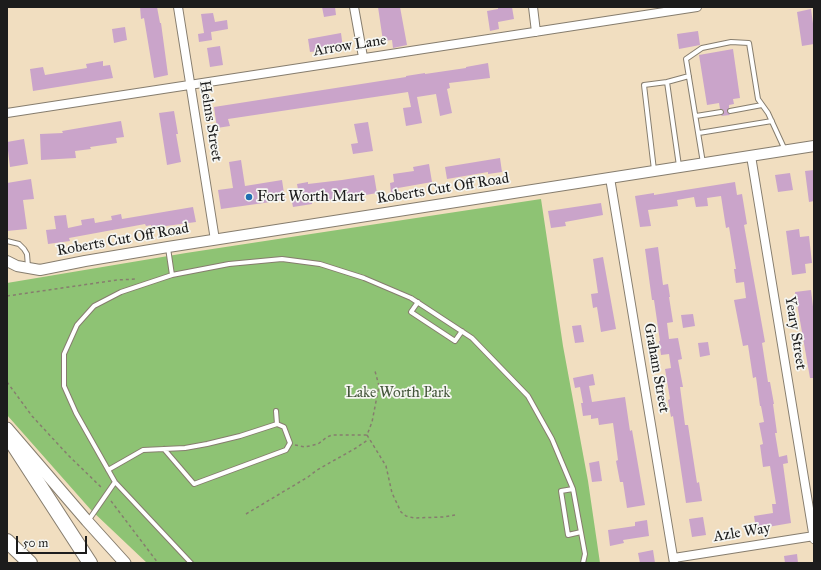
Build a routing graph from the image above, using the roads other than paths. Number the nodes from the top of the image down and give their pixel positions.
1 (178, 7) edge
2 (354, 7) edge
3 (533, 7) edge
4 (697, 7) edge
5 (536, 32) junction
6 (363, 57) junction
7 (689, 76) junction
8 (666, 82) junction
9 (190, 85) junction
10 (762, 105) junction
11 (730, 111) dead end
12 (721, 112) dead end
13 (7, 113) edge
14 (696, 116) junction
15 (772, 121) junction
16 (699, 133) junction
17 (814, 146) edge
18 (785, 150) junction
19 (751, 156) junction
20 (703, 163) junction
21 (679, 167) junction
22 (654, 171) junction
23 (610, 178) junction
24 (215, 240) junction
25 (7, 241) edge
26 (168, 247) junction
27 (7, 261) edge
28 (28, 268) junction
29 (172, 275) junction
30 (418, 302) junction
31 (462, 331) junction
32 (276, 411) dead end
33 (277, 424) junction
34 (7, 428) edge
35 (7, 435) edge
36 (164, 449) junction
37 (108, 470) junction
38 (115, 482) junction
39 (573, 489) junction
40 (87, 522) junction
41 (581, 532) junction
42 (814, 536) edge
43 (814, 539) edge
44 (7, 541) edge
45 (674, 561) edge
46 (30, 563) edge
47 (90, 563) edge
48 (125, 563) edge
49 (191, 563) edge
50 (583, 563) edge

1 - 9 street, Helms Street
2 - 6 street
3 - 5 street
4 - 5 street, Arrow Lane
5 - 6 street, Arrow Lane
6 - 9 street, Arrow Lane
7 - 8 lane
7 - 10 lane
7 - 14 lane
8 - 21 lane
8 - 22 lane
9 - 13 street, Arrow Lane
9 - 24 street, Helms Street
10 - 11 lane
10 - 15 lane
12 - 14 lane
14 - 16 lane
15 - 16 lane
15 - 18 lane
16 - 20 lane
17 - 18 street, Roberts Cut Off Road
18 - 19 street, Roberts Cut Off Road
19 - 20 street, Roberts Cut Off Road
19 - 42 street, Yeary Street
20 - 21 street, Roberts Cut Off Road
21 - 22 street, Roberts Cut Off Road
22 - 23 street, Roberts Cut Off Road
23 - 24 street, Roberts Cut Off Road
23 - 45 street, Graham Street
24 - 26 street, Roberts Cut Off Road
25 - 28 lane
26 - 28 street, Roberts Cut Off Road
26 - 29 lane
27 - 28 street, Roberts Cut Off Road
29 - 30 lane
29 - 37 lane
30 - 31 lane
30 - 31 lane
31 - 39 lane
32 - 33 lane
33 - 36 lane
33 - 36 lane
34 - 40 main road
35 - 47 highway
36 - 37 lane
37 - 38 lane
38 - 40 lane
38 - 49 lane
39 - 41 lane
39 - 41 lane
40 - 48 main road
41 - 50 lane
42 - 43 street, Yeary Street
42 - 45 street, Azle Way
44 - 46 highway

